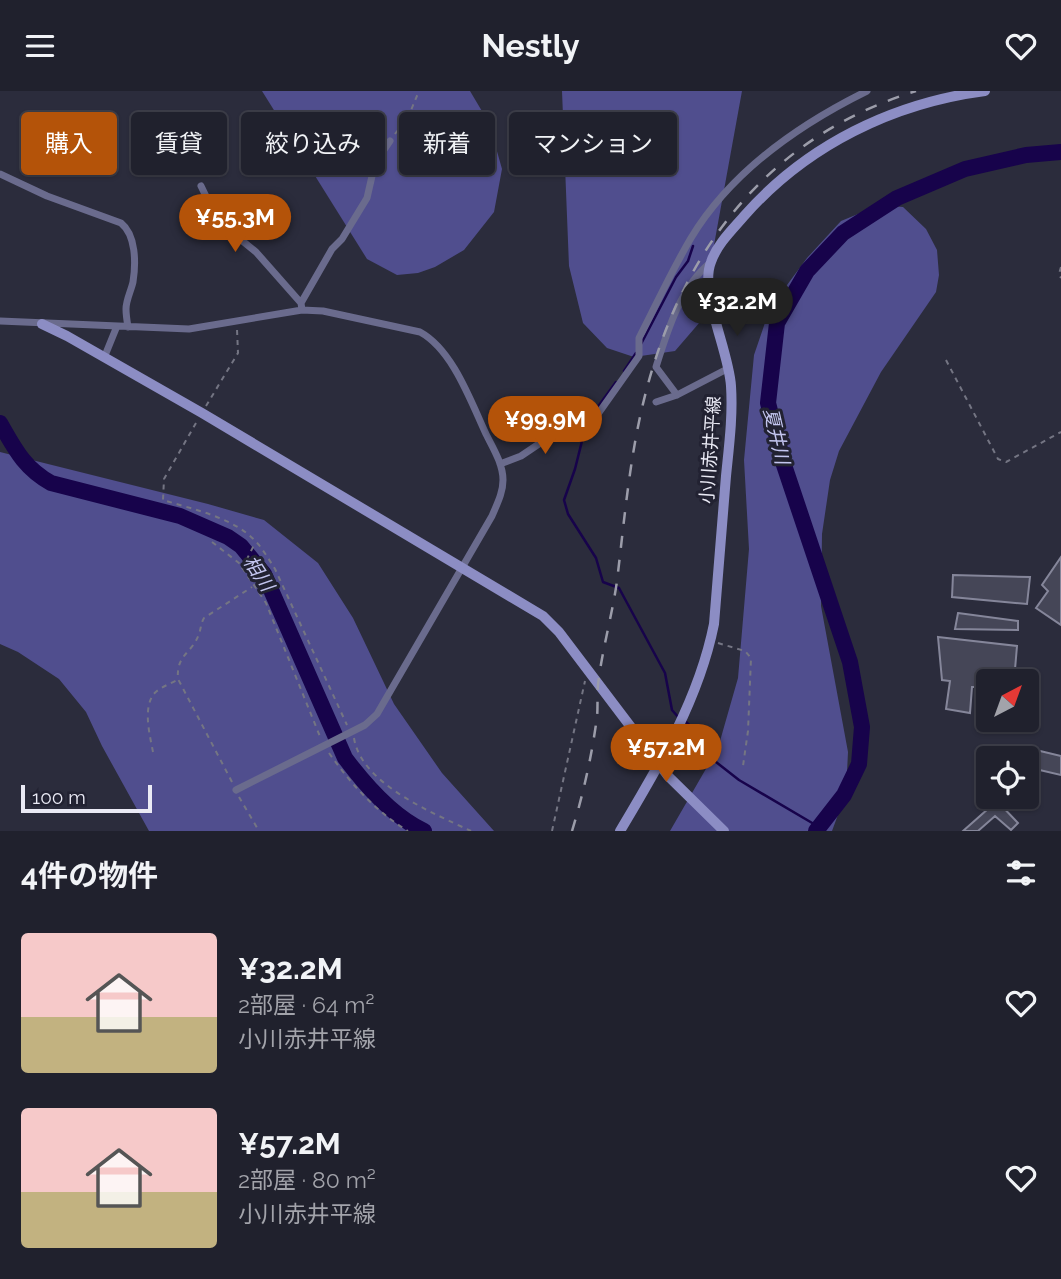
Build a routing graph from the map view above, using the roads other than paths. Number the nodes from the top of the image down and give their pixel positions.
1 (867, 91) edge
2 (985, 91) edge
3 (390, 141) road end
4 (0, 174) edge
5 (201, 186) dead end
6 (710, 262) junction
7 (302, 307) junction
8 (0, 321) edge
9 (42, 324) junction
10 (117, 326) junction
11 (128, 327) junction
12 (104, 358) junction
13 (729, 368) junction
14 (677, 395) junction
15 (656, 402) dead end
16 (500, 464) junction
17 (461, 566) junction
18 (659, 764) junction
19 (236, 790) road end
20 (620, 831) edge
21 (724, 831) edge

1 - 16 street
2 - 6 main road
3 - 7 street
4 - 11 street
5 - 7 street
6 - 13 main road, 小川赤井平線
6 - 14 street
7 - 11 street
7 - 16 street
8 - 9 street
9 - 10 street
9 - 12 main road
10 - 11 street
10 - 12 street
12 - 17 main road
13 - 14 street
13 - 18 main road, 小川赤井平線
14 - 15 street
16 - 17 street
17 - 18 main road
17 - 19 street
18 - 20 main road, 小川赤井平線
18 - 21 main road

